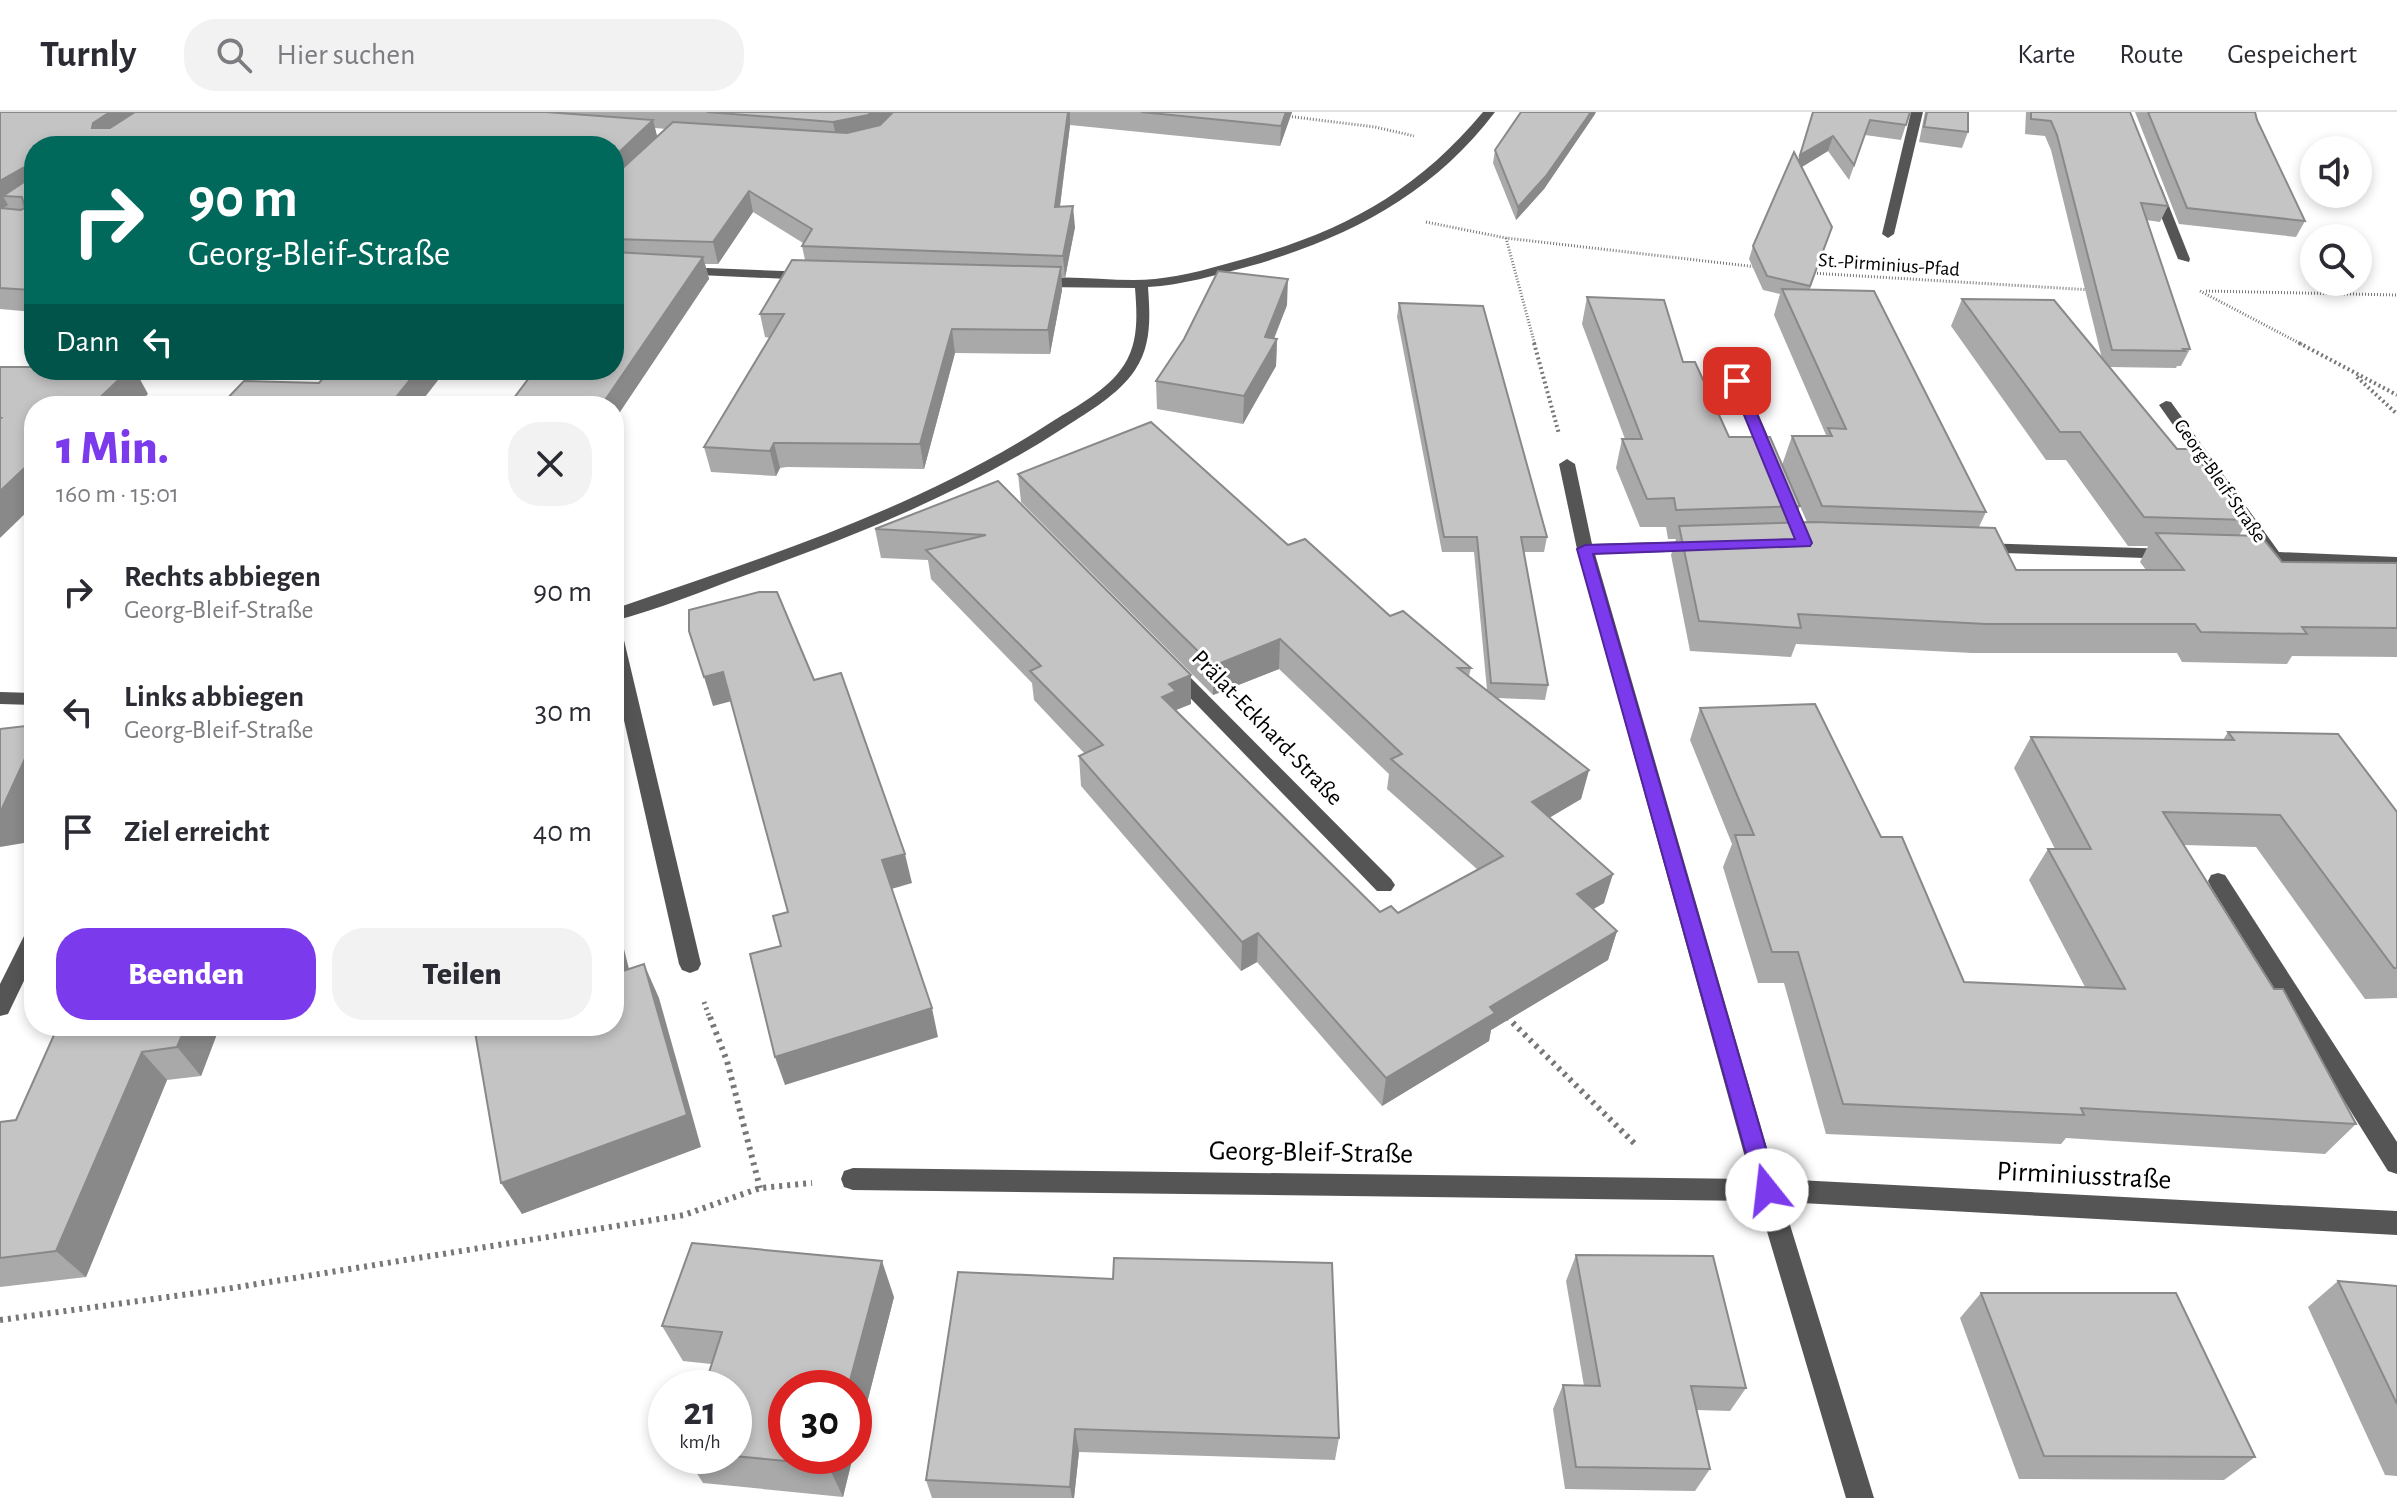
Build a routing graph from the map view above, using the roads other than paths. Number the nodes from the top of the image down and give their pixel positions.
1 (1489, 112) edge
2 (1917, 112) edge
3 (2149, 171) edge
4 (1888, 234) dead end
5 (2184, 259) dead end
6 (660, 270) edge
7 (828, 277) edge
8 (1030, 283) edge
9 (1141, 284) junction
10 (1737, 381) dead end
11 (2166, 405) dead end
12 (1567, 464) road end
13 (1780, 484) edge
14 (1726, 545) edge
15 (1961, 548) edge
16 (1585, 549) junction
17 (2196, 555) edge
18 (2227, 556) edge
19 (2274, 557) junction
20 (2397, 562) edge
21 (624, 611) edge
22 (1162, 659) edge
23 (624, 679) edge
24 (0, 698) edge
25 (24, 699) edge
26 (2218, 881) dead end
27 (1384, 885) dead end
28 (24, 958) edge
29 (690, 964) road end
30 (0, 1007) edge
31 (2397, 1163) edge
32 (853, 1179) road end
33 (1767, 1190) junction
34 (2397, 1223) edge
35 (1860, 1498) edge

1 - 9 street
2 - 4 street
3 - 5 street
6 - 7 street
8 - 9 street
9 - 21 street
10 - 13 street
11 - 19 street, Georg-Bleif-Straße
12 - 16 street
14 - 16 street
15 - 17 street
16 - 33 street
18 - 19 street, Georg-Bleif-Straße
19 - 20 street, Georg-Bleif-Straße
22 - 27 street, Prälat-Eckhard-Straße
23 - 29 street
24 - 25 street
26 - 31 street
28 - 30 street
32 - 33 street, Georg-Bleif-Straße
33 - 34 street, Pirminiusstraße
33 - 35 street

